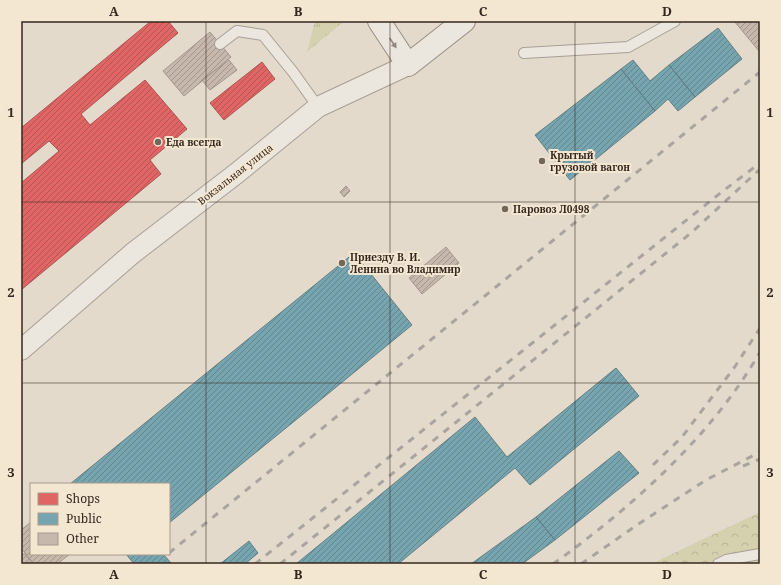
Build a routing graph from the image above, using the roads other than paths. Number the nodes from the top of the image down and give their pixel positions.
1 (379, 21) edge
2 (464, 21) edge
3 (675, 21) edge
4 (220, 44) dead end
5 (524, 53) dead end
6 (408, 65) junction
7 (318, 107) junction
8 (21, 350) edge
9 (760, 554) edge
10 (718, 564) edge

1 -> 6 main road
2 - 6 main road, Вокзальная улица
3 - 5 lane
4 - 7 lane
6 - 7 street, Вокзальная улица
7 - 8 street, Вокзальная улица
9 - 10 lane

